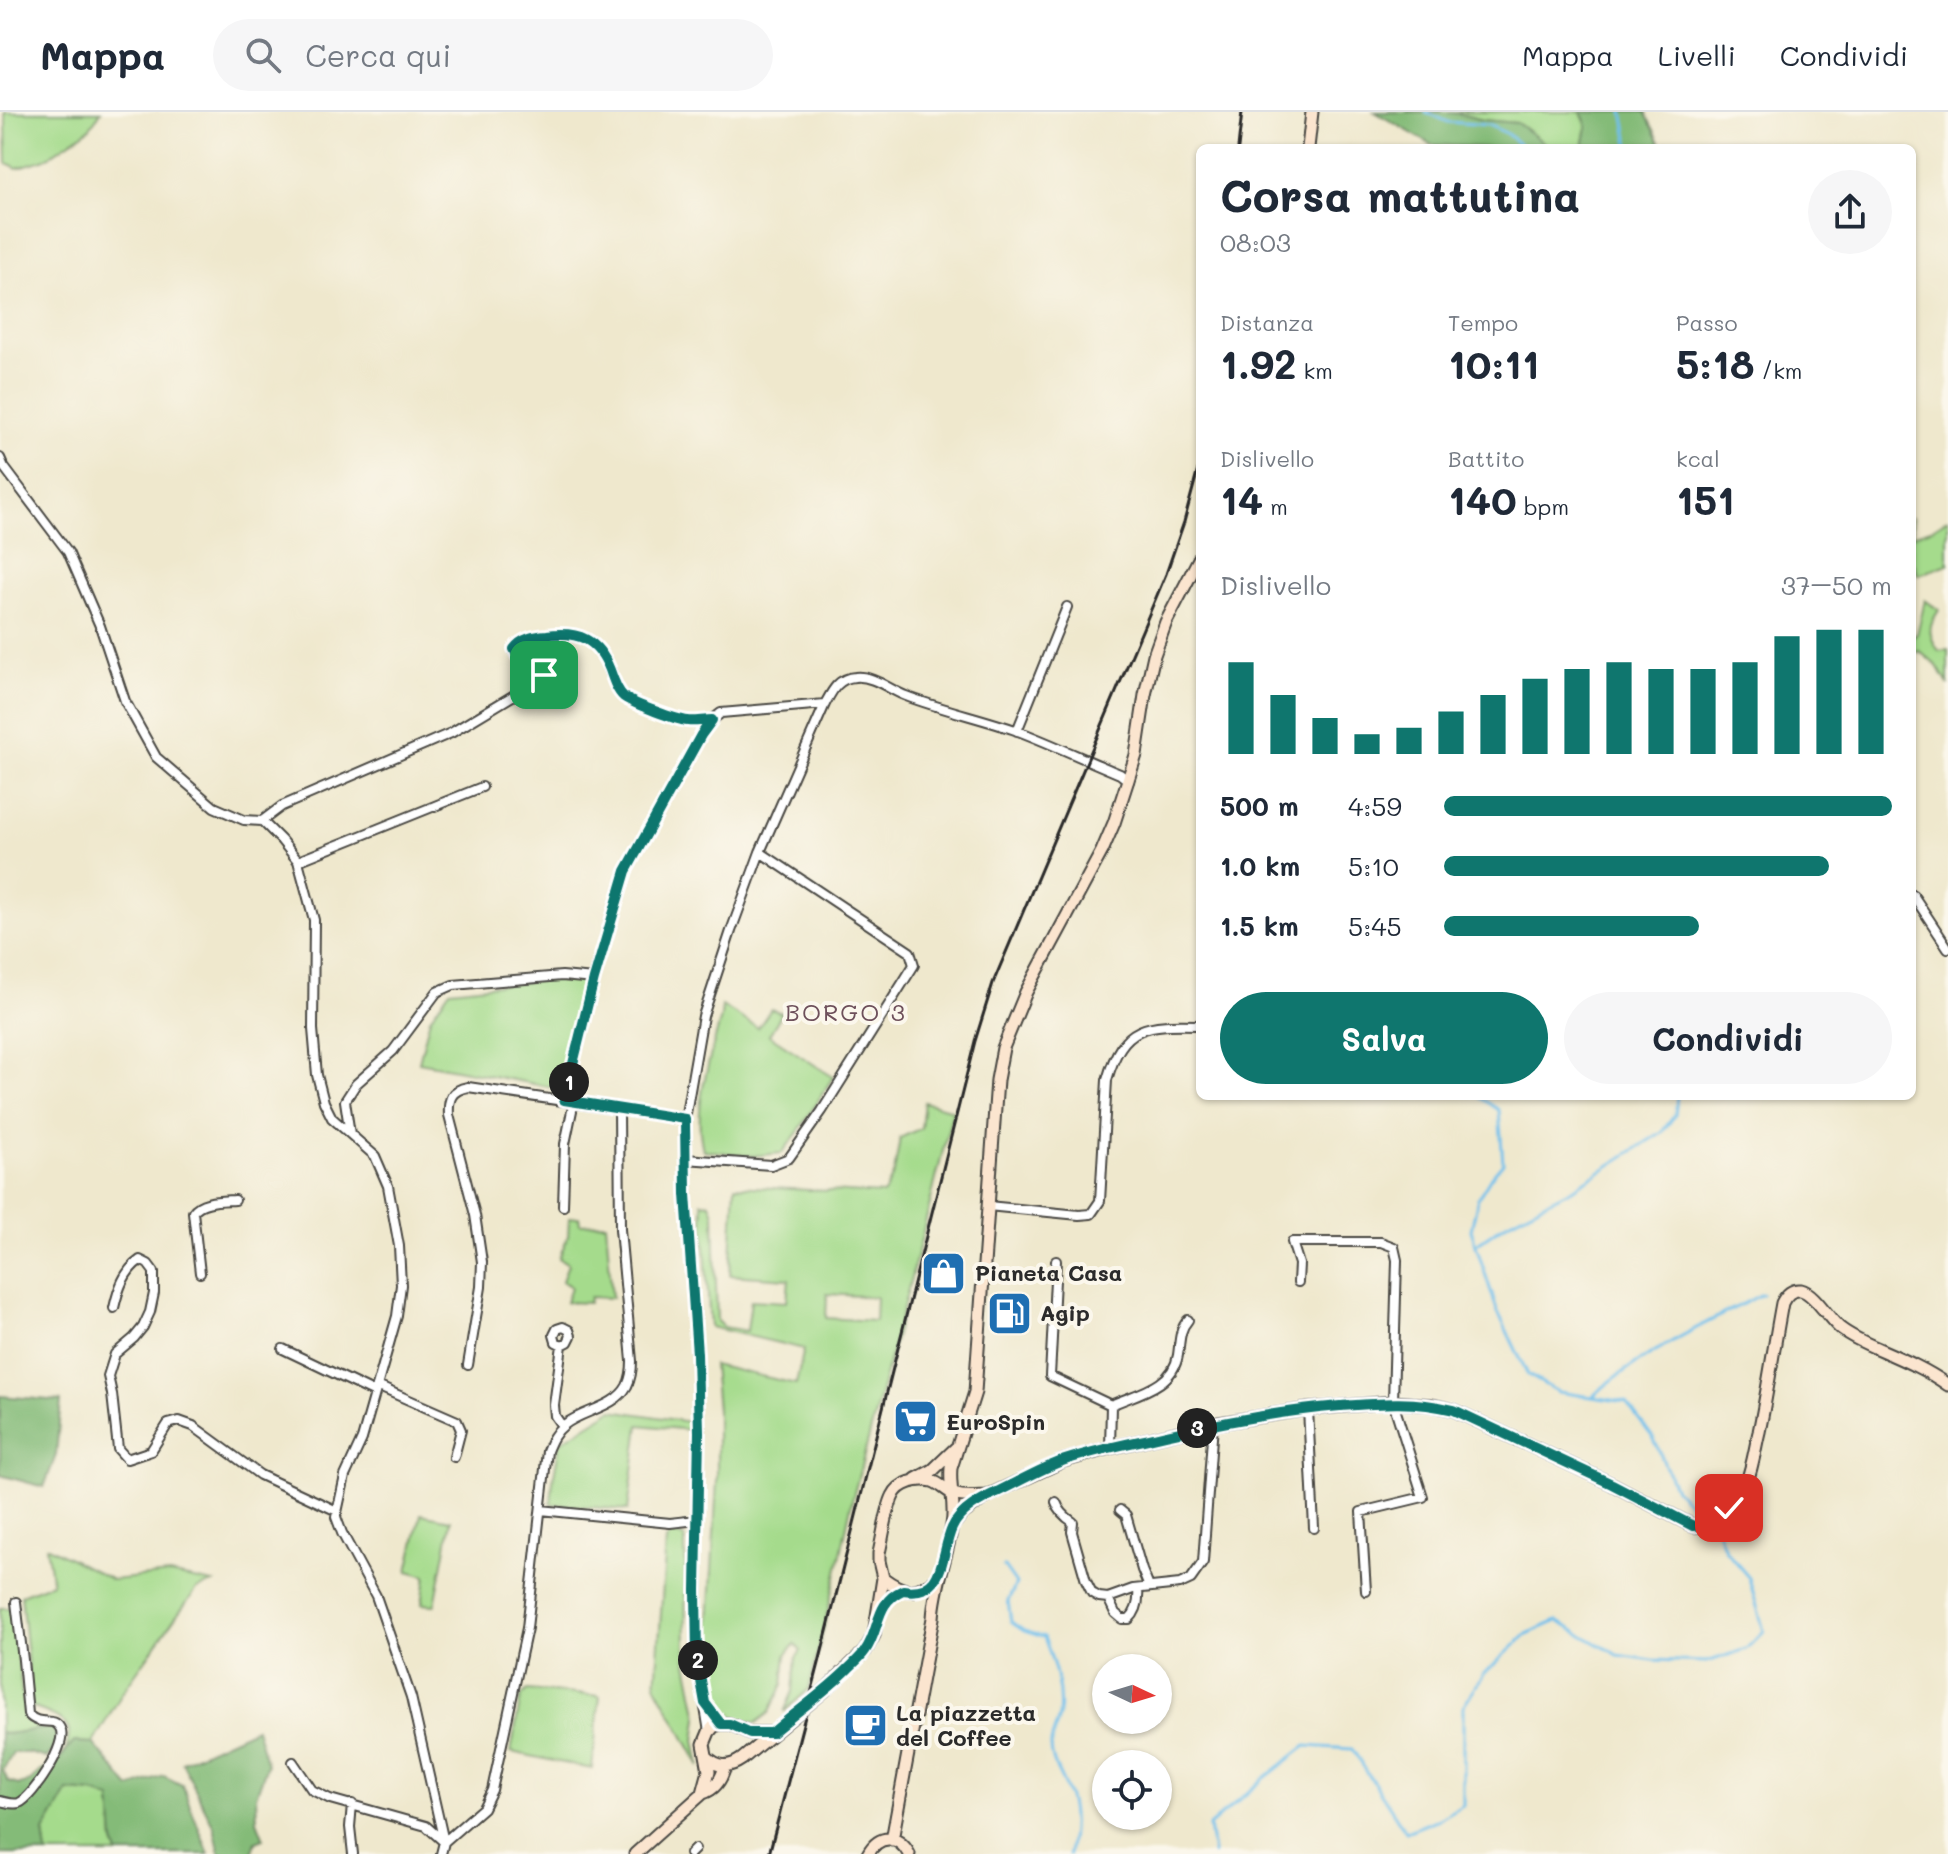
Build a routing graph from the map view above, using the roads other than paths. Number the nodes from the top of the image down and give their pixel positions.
1 (1312, 112) edge
2 (1308, 144) edge
3 (0, 458) edge
4 (1196, 565) edge
5 (1067, 607) dead end
6 (825, 704) junction
7 (712, 720) junction
8 (1017, 731) junction
9 (1129, 781) junction
10 (482, 787) dead end
11 (262, 821) junction
12 (760, 852) junction
13 (298, 861) junction
14 (1916, 900) edge
15 (1948, 948) edge
16 (594, 979) junction
17 (1196, 1025) edge
18 (569, 1101) junction
19 (619, 1108) junction
20 (685, 1119) junction
21 (350, 1134) junction
22 (685, 1159) junction
23 (235, 1200) dead end
24 (563, 1206) dead end
25 (988, 1206) junction
26 (1056, 1261) dead end
27 (200, 1273) dead end
28 (1298, 1282) dead end
29 (114, 1308) dead end
30 (1188, 1320) dead end
31 (562, 1345) dead end
32 (283, 1349) dead end
33 (468, 1365) dead end
34 (1948, 1385) edge
35 (376, 1390) junction
36 (1393, 1402) junction
37 (1111, 1405) junction
38 (1308, 1409) junction
39 (1213, 1424) junction
40 (562, 1426) junction
41 (956, 1448) junction
42 (1110, 1448) junction
43 (454, 1457) dead end
44 (912, 1481) junction
45 (952, 1494) junction
46 (987, 1496) junction
47 (1056, 1502) dead end
48 (541, 1510) junction
49 (1120, 1510) dead end
50 (337, 1511) junction
51 (697, 1520) junction
52 (952, 1527) junction
53 (1314, 1528) dead end
54 (883, 1578) junction
55 (938, 1579) junction
56 (1149, 1587) junction
57 (1138, 1589) junction
58 (909, 1591) junction
59 (1366, 1591) dead end
60 (1108, 1598) junction
61 (16, 1602) dead end
62 (878, 1617) junction
63 (933, 1618) junction
64 (705, 1703) junction
65 (721, 1724) junction
66 (737, 1727) junction
67 (709, 1732) junction
68 (772, 1733) junction
69 (707, 1757) junction
70 (744, 1757) junction
71 (293, 1762) dead end
72 (725, 1766) junction
73 (703, 1793) junction
74 (0, 1801) edge
75 (352, 1804) junction
76 (892, 1840) junction
77 (444, 1842) junction
78 (353, 1854) edge
79 (441, 1854) edge
80 (635, 1854) edge
81 (868, 1854) edge
82 (909, 1854) edge

1 - 2 main road
3 - 11 street
4 - 9 main road
5 - 8 street
6 - 7 street
6 - 8 street
6 - 12 street
7 - 11 street
7 - 16 street
8 - 9 street
9 - 25 main road
10 - 13 street
11 - 13 street
12 - 20 street
12 - 22 street
13 - 21 street
14 - 15 street
16 - 18 street
16 - 21 street
17 - 25 street
18 - 19 street
18 - 24 street
18 - 33 street
19 - 20 street
19 - 40 street
20 - 22 street
21 - 35 street
22 - 51 street
23 - 27 street
25 - 41 main road
26 - 37 street
28 - 36 street
29 - 50 street
30 - 37 street
31 - 40 street
32 - 35 street
34 - 36 main road
35 - 43 street
35 - 50 street
36 - 38 main road
36 - 59 street
37 - 42 street
38 - 39 main road
38 - 53 street
39 - 42 main road
39 - 56 street
40 - 48 street
41 - 44 main road
41 - 45 main road
42 - 46 main road
44 - 45 main road
44 - 54 main road
45 - 46 main road
45 - 52 main road
46 - 52 main road
47 - 60 street
48 - 51 street
48 - 77 street
49 - 56 street
50 - 77 street
51 - 64 street
52 - 55 main road
54 - 58 main road
54 - 62 main road
55 - 58 main road
55 - 63 main road
56 - 57 street
57 - 60 street
57 - 60 street
58 - 62 main road
58 - 63 main road
61 - 74 street
62 - 68 main road
63 - 76 main road
64 - 65 street
64 - 67 street
65 - 66 main road
65 - 67 main road
66 - 68 main road
66 - 70 main road
67 - 69 main road
68 - 70 main road
69 - 72 main road
69 - 73 main road
70 - 72 main road
71 - 75 street
72 - 73 main road
73 - 80 main road
75 - 77 street
75 - 78 street
76 - 81 main road
76 - 82 main road
77 - 79 street

